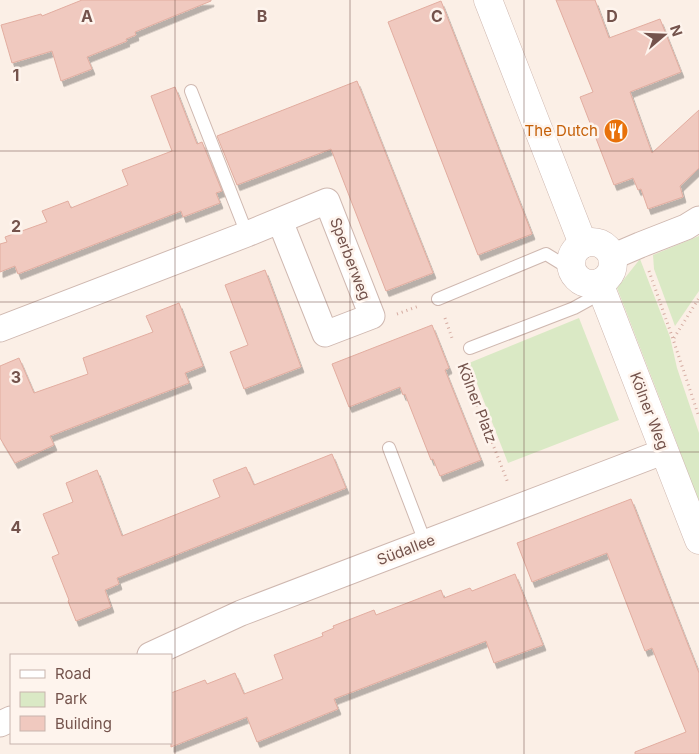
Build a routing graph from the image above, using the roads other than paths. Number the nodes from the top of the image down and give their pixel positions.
1 (488, 0) edge
2 (191, 91) dead end
3 (699, 219) edge
4 (280, 221) junction
5 (247, 234) junction
6 (583, 244) junction
7 (612, 257) junction
8 (572, 270) junction
9 (601, 287) junction
10 (438, 299) road end
11 (0, 329) edge
12 (470, 348) dead end
13 (388, 448) dead end
14 (664, 451) junction
15 (699, 540) edge
16 (426, 542) junction
17 (152, 654) edge

1 - 6 street
2 - 5 lane
3 - 7 street
4 - 4 street, Sperberweg
4 - 5 street, Sperberweg
5 - 11 street, Sperberweg
6 - 7 street
6 - 8 street
7 - 9 street
8 - 9 street
8 - 10 lane
9 - 12 lane
9 - 14 street, Kölner Weg
13 - 16 lane
14 - 15 street, Kölner Weg
14 - 16 street, Südallee
16 - 17 street, Südallee

